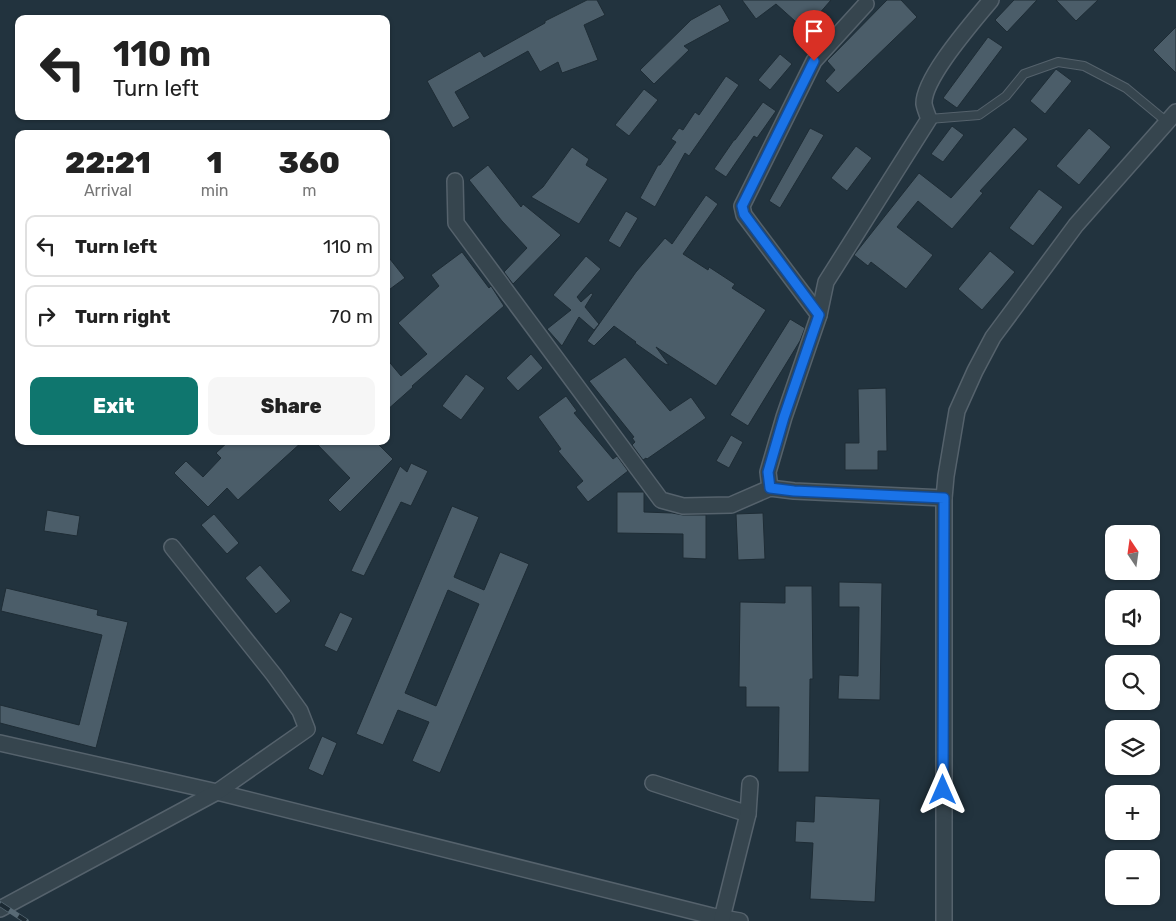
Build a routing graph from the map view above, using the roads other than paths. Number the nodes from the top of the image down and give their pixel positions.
1 (991, 0) edge
2 (866, 4) dead end
3 (1172, 117) edge
4 (929, 119) junction
5 (455, 181) dead end
6 (819, 315) junction
7 (770, 488) junction
8 (944, 498) junction
9 (172, 547) dead end
10 (0, 743) edge
11 (652, 783) dead end
12 (750, 784) dead end
13 (217, 792) junction
14 (748, 814) junction
15 (0, 909) edge
16 (715, 918) edge
17 (740, 921) edge
18 (944, 921) edge

1 - 4 street
2 - 6 street
3 - 4 lane
3 - 8 street
4 - 6 street
5 - 7 street
6 - 7 street
7 - 8 street
8 - 18 street
9 - 13 street
10 - 13 street
11 - 14 street
12 - 14 street
13 - 15 street
13 - 16 street
14 - 16 street
16 - 17 street

